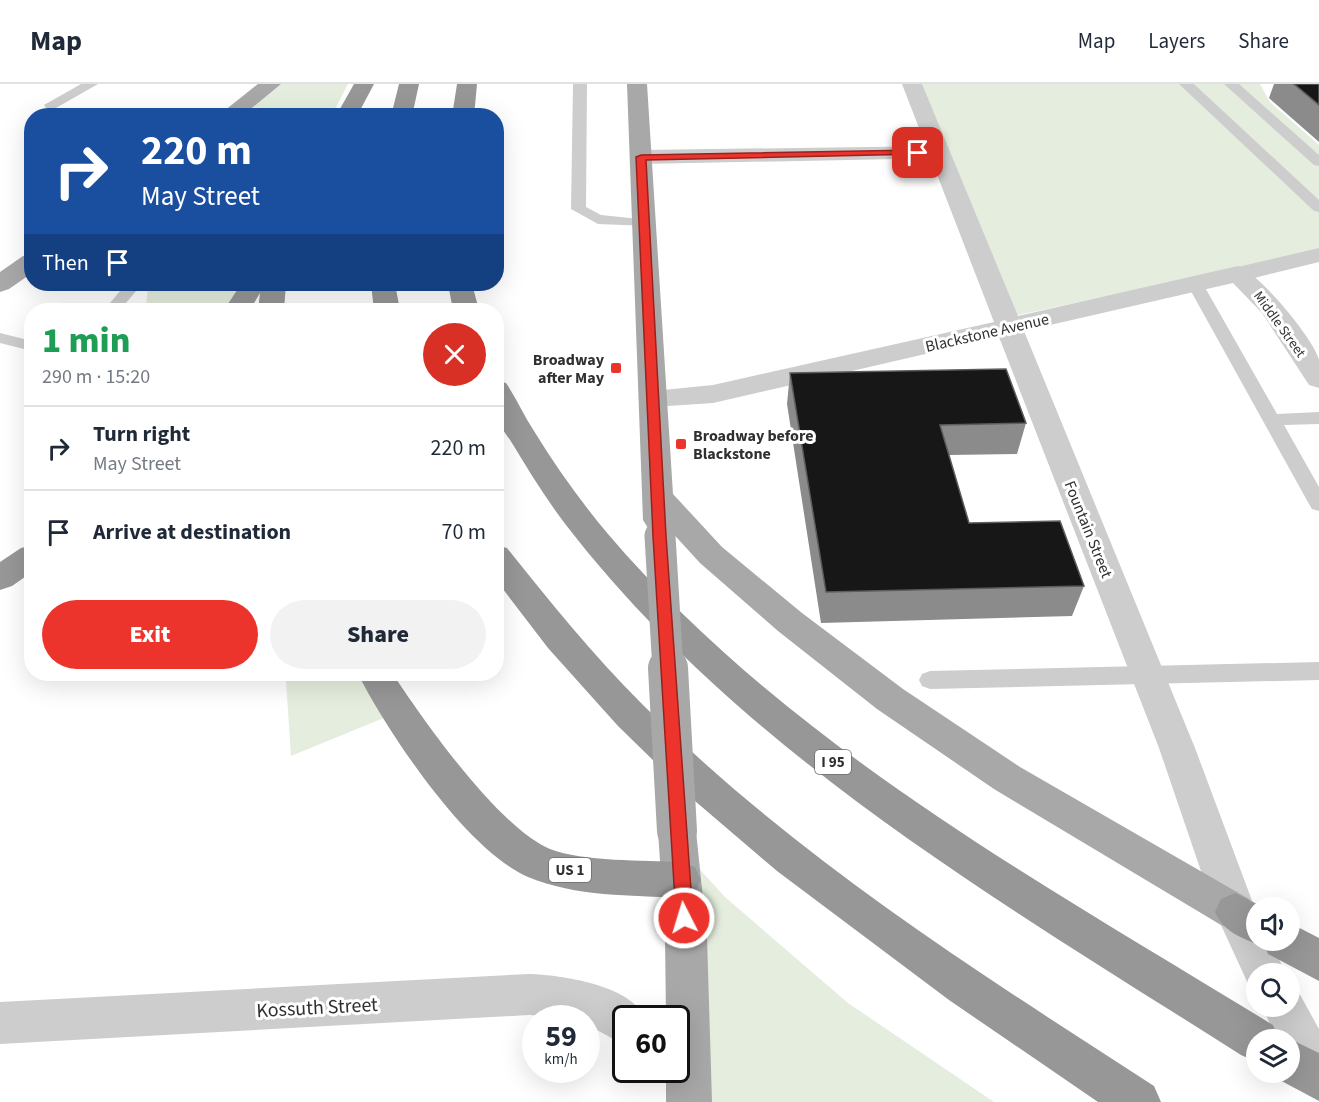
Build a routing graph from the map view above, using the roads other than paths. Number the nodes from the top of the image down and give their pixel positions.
1 (91, 84) edge
2 (269, 84) edge
3 (364, 84) edge
4 (409, 84) edge
5 (467, 84) edge
6 (580, 84) edge
7 (637, 84) edge
8 (912, 84) edge
9 (1186, 84) edge
10 (1231, 84) edge
11 (51, 105) dead end
12 (238, 108) edge
13 (350, 108) edge
14 (403, 108) edge
15 (464, 108) edge
16 (939, 153) junction
17 (641, 157) junction
18 (1319, 162) edge
19 (1319, 208) edge
20 (644, 223) junction
21 (1319, 255) edge
22 (24, 267) edge
23 (1238, 274) junction
24 (0, 284) edge
25 (1195, 284) junction
26 (128, 291) edge
27 (118, 303) edge
28 (1008, 327) junction
29 (0, 338) edge
30 (24, 344) edge
31 (1319, 379) edge
32 (653, 398) junction
33 (504, 403) edge
34 (1319, 418) edge
35 (1272, 420) junction
36 (658, 497) junction
37 (1319, 504) edge
38 (24, 562) edge
39 (504, 566) edge
40 (0, 578) edge
41 (1319, 671) edge
42 (1148, 674) junction
43 (930, 680) dead end
44 (380, 681) edge
45 (681, 880) junction
46 (1246, 919) edge
47 (1319, 961) edge
48 (1300, 966) edge
49 (685, 1005) edge
50 (612, 1016) edge
51 (1294, 1017) edge
52 (0, 1023) edge
53 (1246, 1033) edge
54 (1300, 1067) edge
55 (1319, 1073) edge
56 (1319, 1079) edge
57 (1137, 1102) edge

1 - 11 lane
2 - 12 main road
3 - 13 highway
4 - 14 highway
5 - 15 highway
6 - 20 lane
7 - 17 main road
8 - 16 street, Fountain Street
9 - 19 lane
10 - 18 lane
16 - 17 street
16 - 28 street, Fountain Street
17 - 20 main road
20 - 32 main road
21 - 23 street, Blackstone Avenue
22 - 24 main road
23 - 25 street, Blackstone Avenue
23 - 31 street, Middle Street
25 - 28 street, Blackstone Avenue
25 - 35 lane
26 - 27 lane
28 - 32 street, Blackstone Avenue
28 - 42 street, Fountain Street
29 - 30 lane
32 - 36 main road
33 - 53 highway, I 95
34 - 35 lane
35 - 37 lane
36 - 45 main road, bridge
36 - 46 main road
38 - 40 highway
39 - 57 highway
41 - 42 lane
42 - 43 lane
42 - 46 street, Fountain Street
44 - 45 highway, US 1
45 - 49 main road
47 - 48 highway
50 - 52 street, Kossuth Street
51 - 55 street, Fountain Street
54 - 56 highway

